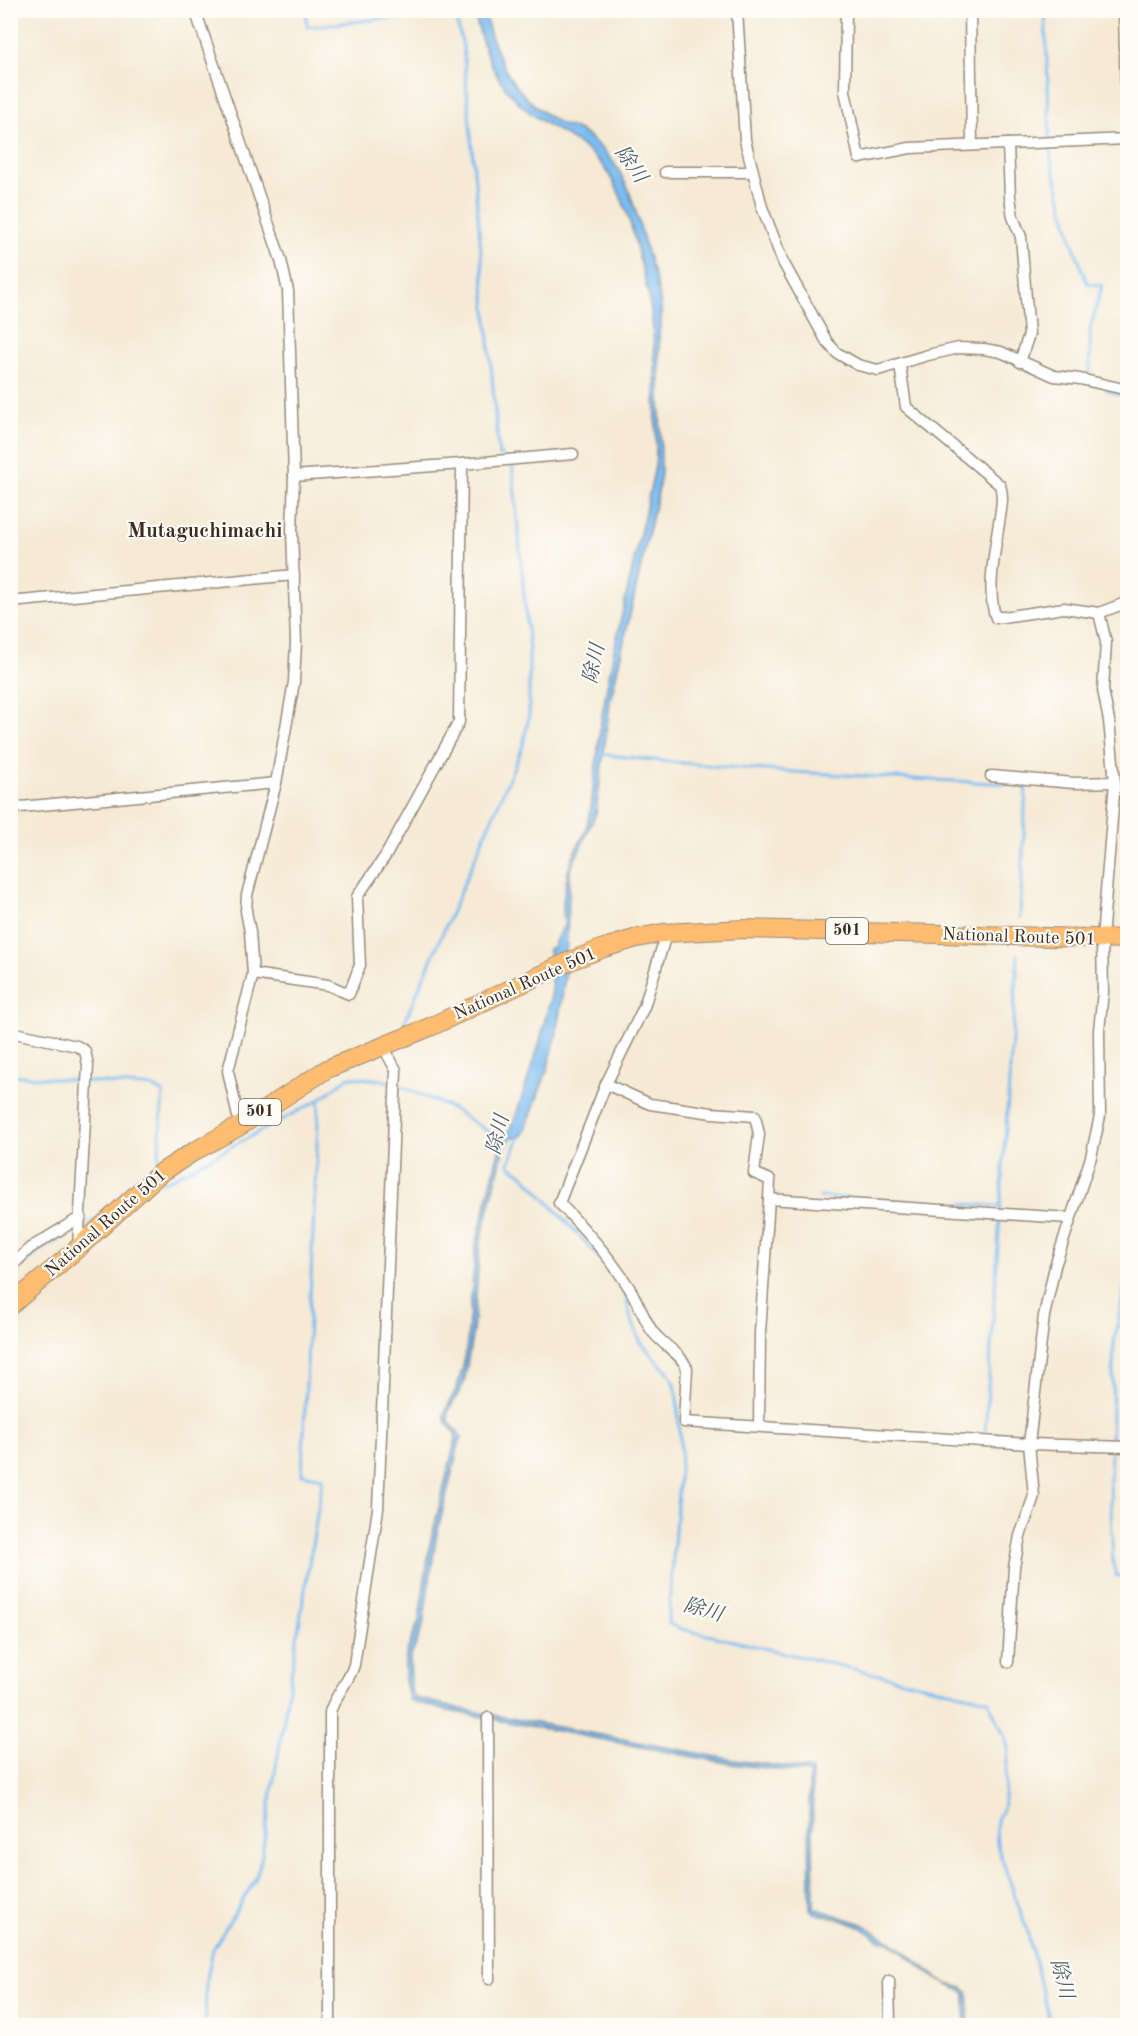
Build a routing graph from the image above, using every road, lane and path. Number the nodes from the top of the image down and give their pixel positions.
1 (195, 10) edge
2 (737, 10) edge
3 (846, 10) edge
4 (970, 10) edge
5 (1124, 10) edge
6 (1127, 139) edge
7 (1008, 144) junction
8 (972, 145) junction
9 (665, 172) dead end
10 (752, 172) junction
11 (1020, 362) junction
12 (900, 365) junction
13 (1128, 390) edge
14 (573, 454) dead end
15 (462, 464) junction
16 (294, 476) junction
17 (294, 575) junction
18 (10, 602) edge
19 (1128, 602) edge
20 (1099, 613) junction
21 (991, 776) dead end
22 (1115, 782) junction
23 (276, 783) junction
24 (10, 808) edge
25 (663, 933) junction
26 (1102, 939) junction
27 (1128, 939) edge
28 (253, 974) junction
29 (10, 1032) edge
30 (383, 1046) junction
31 (606, 1084) junction
32 (240, 1126) junction
33 (769, 1199) junction
34 (81, 1217) junction
35 (1070, 1218) junction
36 (78, 1248) junction
37 (10, 1268) edge
38 (10, 1306) edge
39 (759, 1426) junction
40 (1029, 1444) junction
41 (1128, 1447) edge
42 (1008, 1662) dead end
43 (488, 1718) dead end
44 (489, 1979) dead end
45 (890, 1981) dead end
46 (330, 2025) edge
47 (890, 2025) edge

1 - 16 street
2 - 10 street
3 - 8 street
4 - 8 street
5 - 6 street
6 - 7 street
7 - 8 street
7 - 11 street
9 - 10 street
10 - 12 street
11 - 12 street
11 - 13 street
12 - 20 street
14 - 15 street
15 - 16 street
15 - 28 street
16 - 17 street
17 - 18 street
17 - 23 street
19 - 20 street
20 - 22 street
21 - 22 street
22 - 26 street
23 - 24 street
23 - 28 street
25 - 26 highway, National Route 501 / 501
25 - 30 highway, National Route 501 / 501
25 - 31 street
26 - 27 highway, National Route 501 / 501
26 - 35 street
28 - 32 street
29 - 34 street
30 - 32 highway, National Route 501 / 501
30 - 46 street
31 - 33 street
31 - 39 street
32 - 36 highway, National Route 501 / 501
33 - 35 street
33 - 39 street
34 - 36 street
34 - 37 street
35 - 40 street
36 - 38 highway, National Route 501 / 501
39 - 40 street
40 - 41 street
40 - 42 street
43 - 44 street
45 - 47 street

